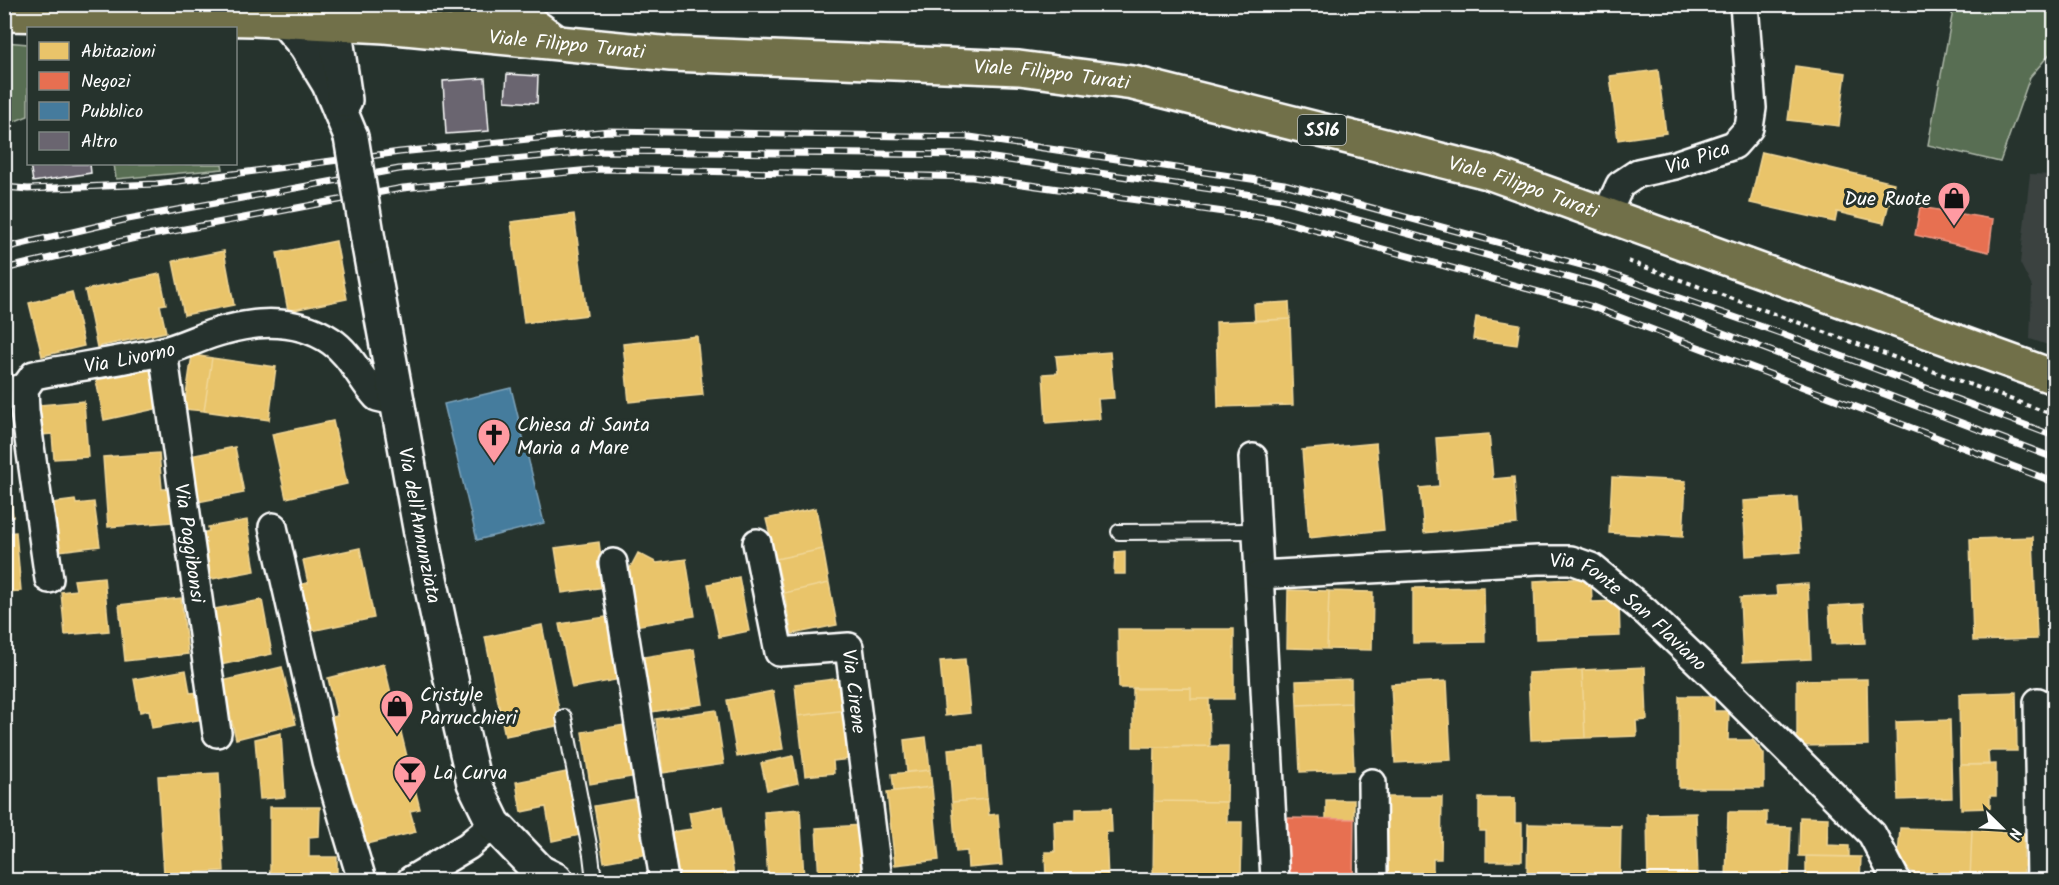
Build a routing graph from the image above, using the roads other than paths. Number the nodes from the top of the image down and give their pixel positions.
1 (463, 4) edge
2 (1744, 4) edge
3 (72, 10) edge
4 (284, 13) edge
5 (4, 14) edge
6 (333, 14) edge
7 (556, 42) junction
8 (351, 137) junction
9 (1607, 213) junction
10 (163, 351) junction
11 (4, 375) edge
12 (2055, 376) edge
13 (31, 380) junction
14 (398, 402) junction
15 (1253, 458) dead end
16 (273, 527) dead end
17 (1258, 531) junction
18 (1119, 532) dead end
19 (757, 543) dead end
20 (613, 563) dead end
21 (1260, 575) junction
22 (49, 579) dead end
23 (2038, 702) dead end
24 (564, 717) dead end
25 (217, 732) dead end
26 (1372, 783) dead end
27 (494, 824) junction
28 (549, 879) edge
29 (362, 880) edge
30 (411, 880) edge
31 (594, 880) edge
32 (664, 880) edge
33 (878, 880) edge
34 (1275, 880) edge
35 (1373, 880) edge
36 (1896, 880) edge
37 (2041, 880) edge

1 - 7 main road
2 - 9 street, Via Pica
3 - 4 main road, Viale Filippo Turati / SS16
3 - 5 main road, Viale Filippo Turati / SS16
4 - 6 main road, Viale Filippo Turati / SS16
4 - 8 street, Via dell'Annunziata
6 - 7 main road, Viale Filippo Turati / SS16
6 - 8 street, Via dell'Annunziata
7 - 9 main road, Viale Filippo Turati / SS16
8 - 14 street, Via dell'Annunziata, bridge
9 - 12 main road, Viale Filippo Turati / SS16
10 - 13 street, Via Livorno
10 - 14 street, Via Livorno
10 - 25 street, Via Poggibonsi
11 - 13 lane
13 - 22 street
14 - 27 street, Via dell'Annunziata
15 - 17 street
16 - 29 street
17 - 18 lane
17 - 21 street
19 - 33 street, Via Cirene
20 - 32 street
21 - 34 street
21 - 36 street, Via Fonte San Flaviano
23 - 37 street
24 - 31 lane
26 - 35 street
27 - 28 street, Via dell'Annunziata
27 - 30 street

